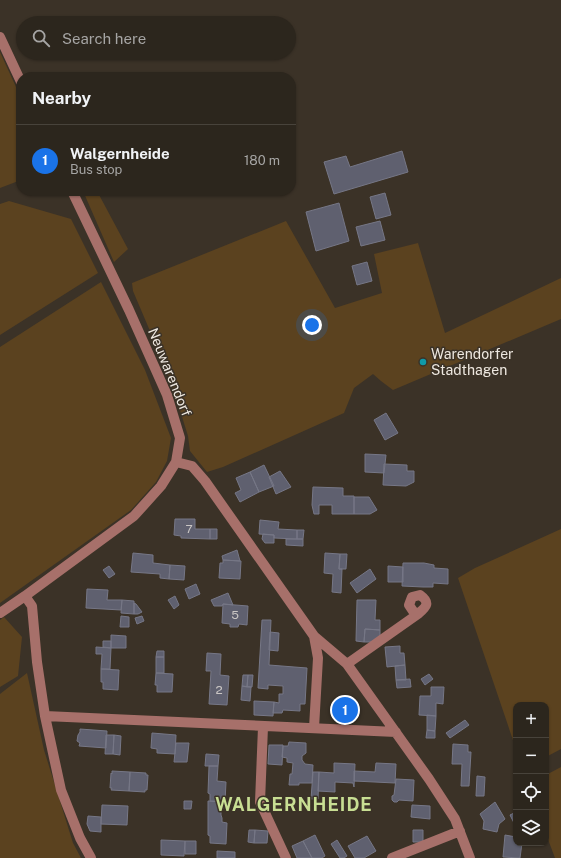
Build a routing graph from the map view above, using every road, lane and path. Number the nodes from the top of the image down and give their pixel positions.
1 (0, 37) edge
2 (16, 72) edge
3 (74, 196) edge
4 (176, 462) junction
5 (25, 596) junction
6 (0, 613) edge
7 (418, 614) dead end
8 (314, 636) junction
9 (347, 664) junction
10 (45, 716) junction
11 (263, 727) junction
12 (314, 728) junction
13 (396, 732) junction
14 (460, 831) junction
15 (91, 858) edge
16 (286, 858) edge
17 (392, 858) edge
18 (470, 858) edge

1 - 2 street
3 - 4 street, Neuwarendorf
4 - 5 street, Neuwarendorf
4 - 8 street
5 - 6 street, Neuwarendorf
5 - 10 street
7 - 9 street
8 - 9 street
8 - 12 street
9 - 13 street
10 - 11 street
10 - 15 street
11 - 12 street
11 - 16 street
12 - 13 street
13 - 14 street
14 - 17 street
14 - 18 street

